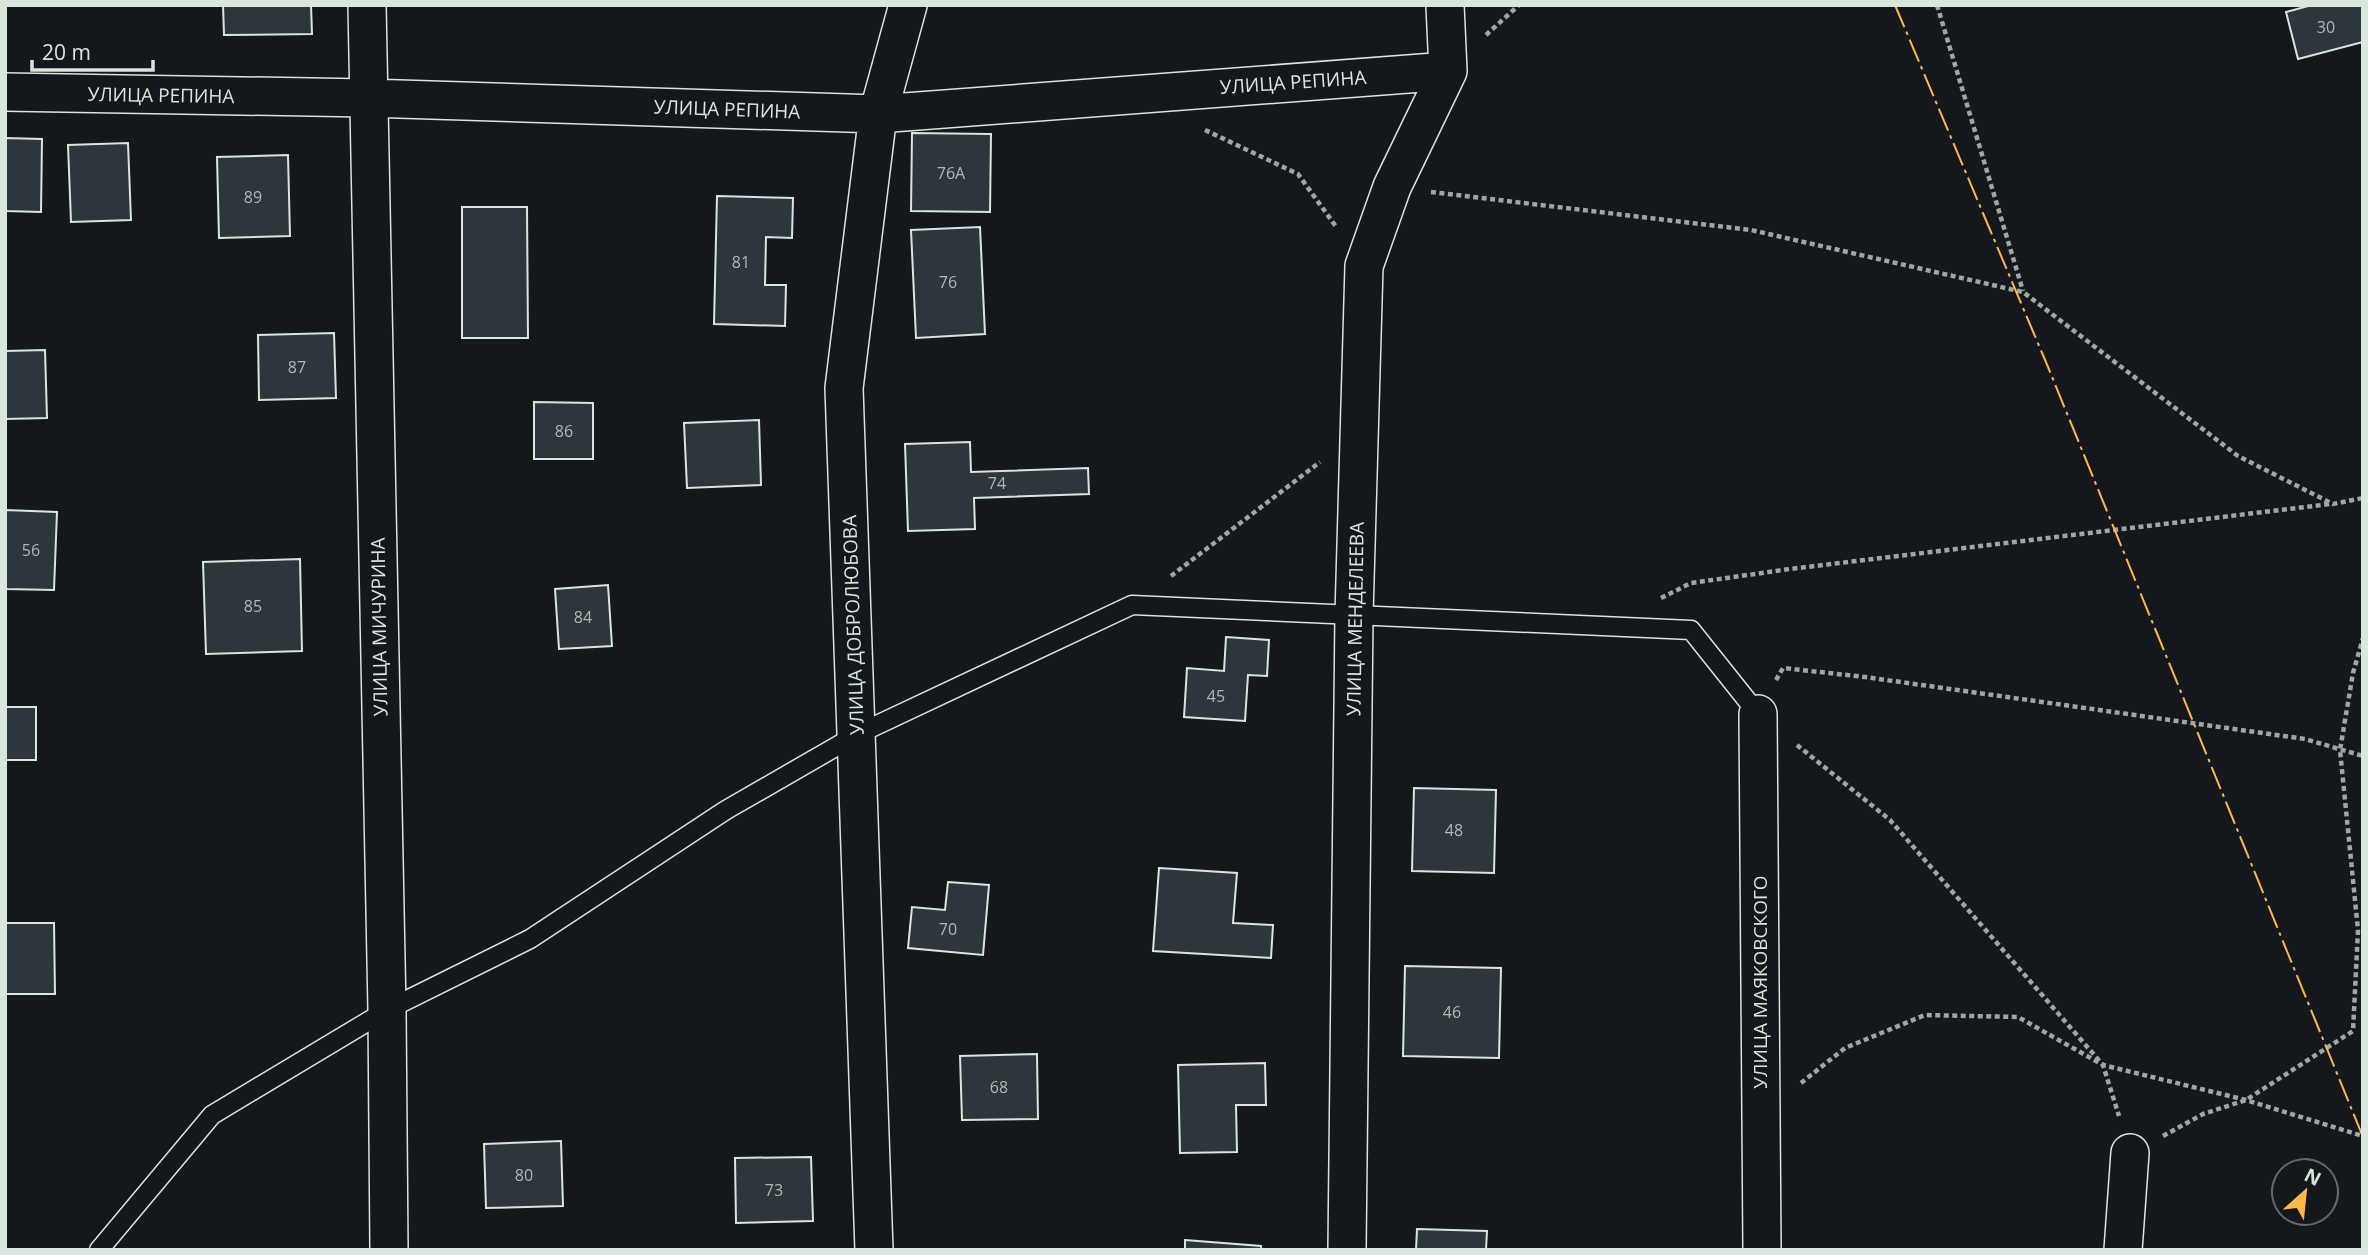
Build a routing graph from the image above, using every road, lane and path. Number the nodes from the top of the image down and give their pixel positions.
1 (367, 5) edge
2 (908, 5) edge
3 (1445, 5) edge
4 (1937, 5) edge
5 (1448, 71) junction
6 (5, 92) edge
7 (368, 98) junction
8 (878, 114) junction
9 (1201, 128) dead end
10 (1392, 187) junction
11 (1364, 266) junction
12 (2023, 292) junction
13 (1359, 432) junction
14 (2363, 498) edge
15 (2333, 504) junction
16 (1132, 605) junction
17 (1354, 615) junction
18 (1608, 626) junction
19 (2363, 638) edge
20 (1758, 714) junction
21 (858, 734) junction
22 (2340, 750) junction
23 (2363, 756) edge
24 (387, 1010) junction
25 (2103, 1065) junction
26 (2246, 1100) junction
27 (1761, 1115) junction
28 (2363, 1136) edge
29 (2130, 1153) junction
30 (99, 1250) edge
31 (389, 1250) edge
32 (874, 1250) edge
33 (1347, 1250) edge
34 (1762, 1250) edge
35 (2123, 1250) edge

1 - 7 street, УЛИЦА МИЧУРИНА
2 - 8 street, УЛИЦА ДОБРОЛЮБОВА
3 - 5 street, УЛИЦА МЕНДЕЛЕЕВА
4 - 12 path
5 - 8 street, УЛИЦА РЕПИНА
5 - 10 street, УЛИЦА МЕНДЕЛЕЕВА
6 - 7 street, УЛИЦА РЕПИНА
7 - 8 street, УЛИЦА РЕПИНА
7 - 24 street, УЛИЦА МИЧУРИНА
8 - 21 street, УЛИЦА ДОБРОЛЮБОВА
9 - 11 path
10 - 11 street, УЛИЦА МЕНДЕЛЕЕВА
10 - 12 path
11 - 13 street, УЛИЦА МЕНДЕЛЕЕВА
12 - 15 path
13 - 16 path
13 - 17 street, УЛИЦА МЕНДЕЛЕЕВА
14 - 15 path
15 - 18 path
16 - 17 lane
16 - 21 lane
17 - 18 lane
17 - 33 street, УЛИЦА МЕНДЕЛЕЕВА
18 - 20 lane
19 - 22 path
20 - 22 path
20 - 25 path
20 - 27 street, УЛИЦА МАЯКОВСКОГО
21 - 24 lane
21 - 32 street, УЛИЦА ДОБРОЛЮБОВА
22 - 23 path
22 - 26 path
24 - 30 lane
24 - 31 street, УЛИЦА МИЧУРИНА
25 - 26 path
25 - 27 path
25 - 29 path
26 - 28 path
26 - 29 path
27 - 34 street, УЛИЦА МАЯКОВСКОГО
29 - 35 street

